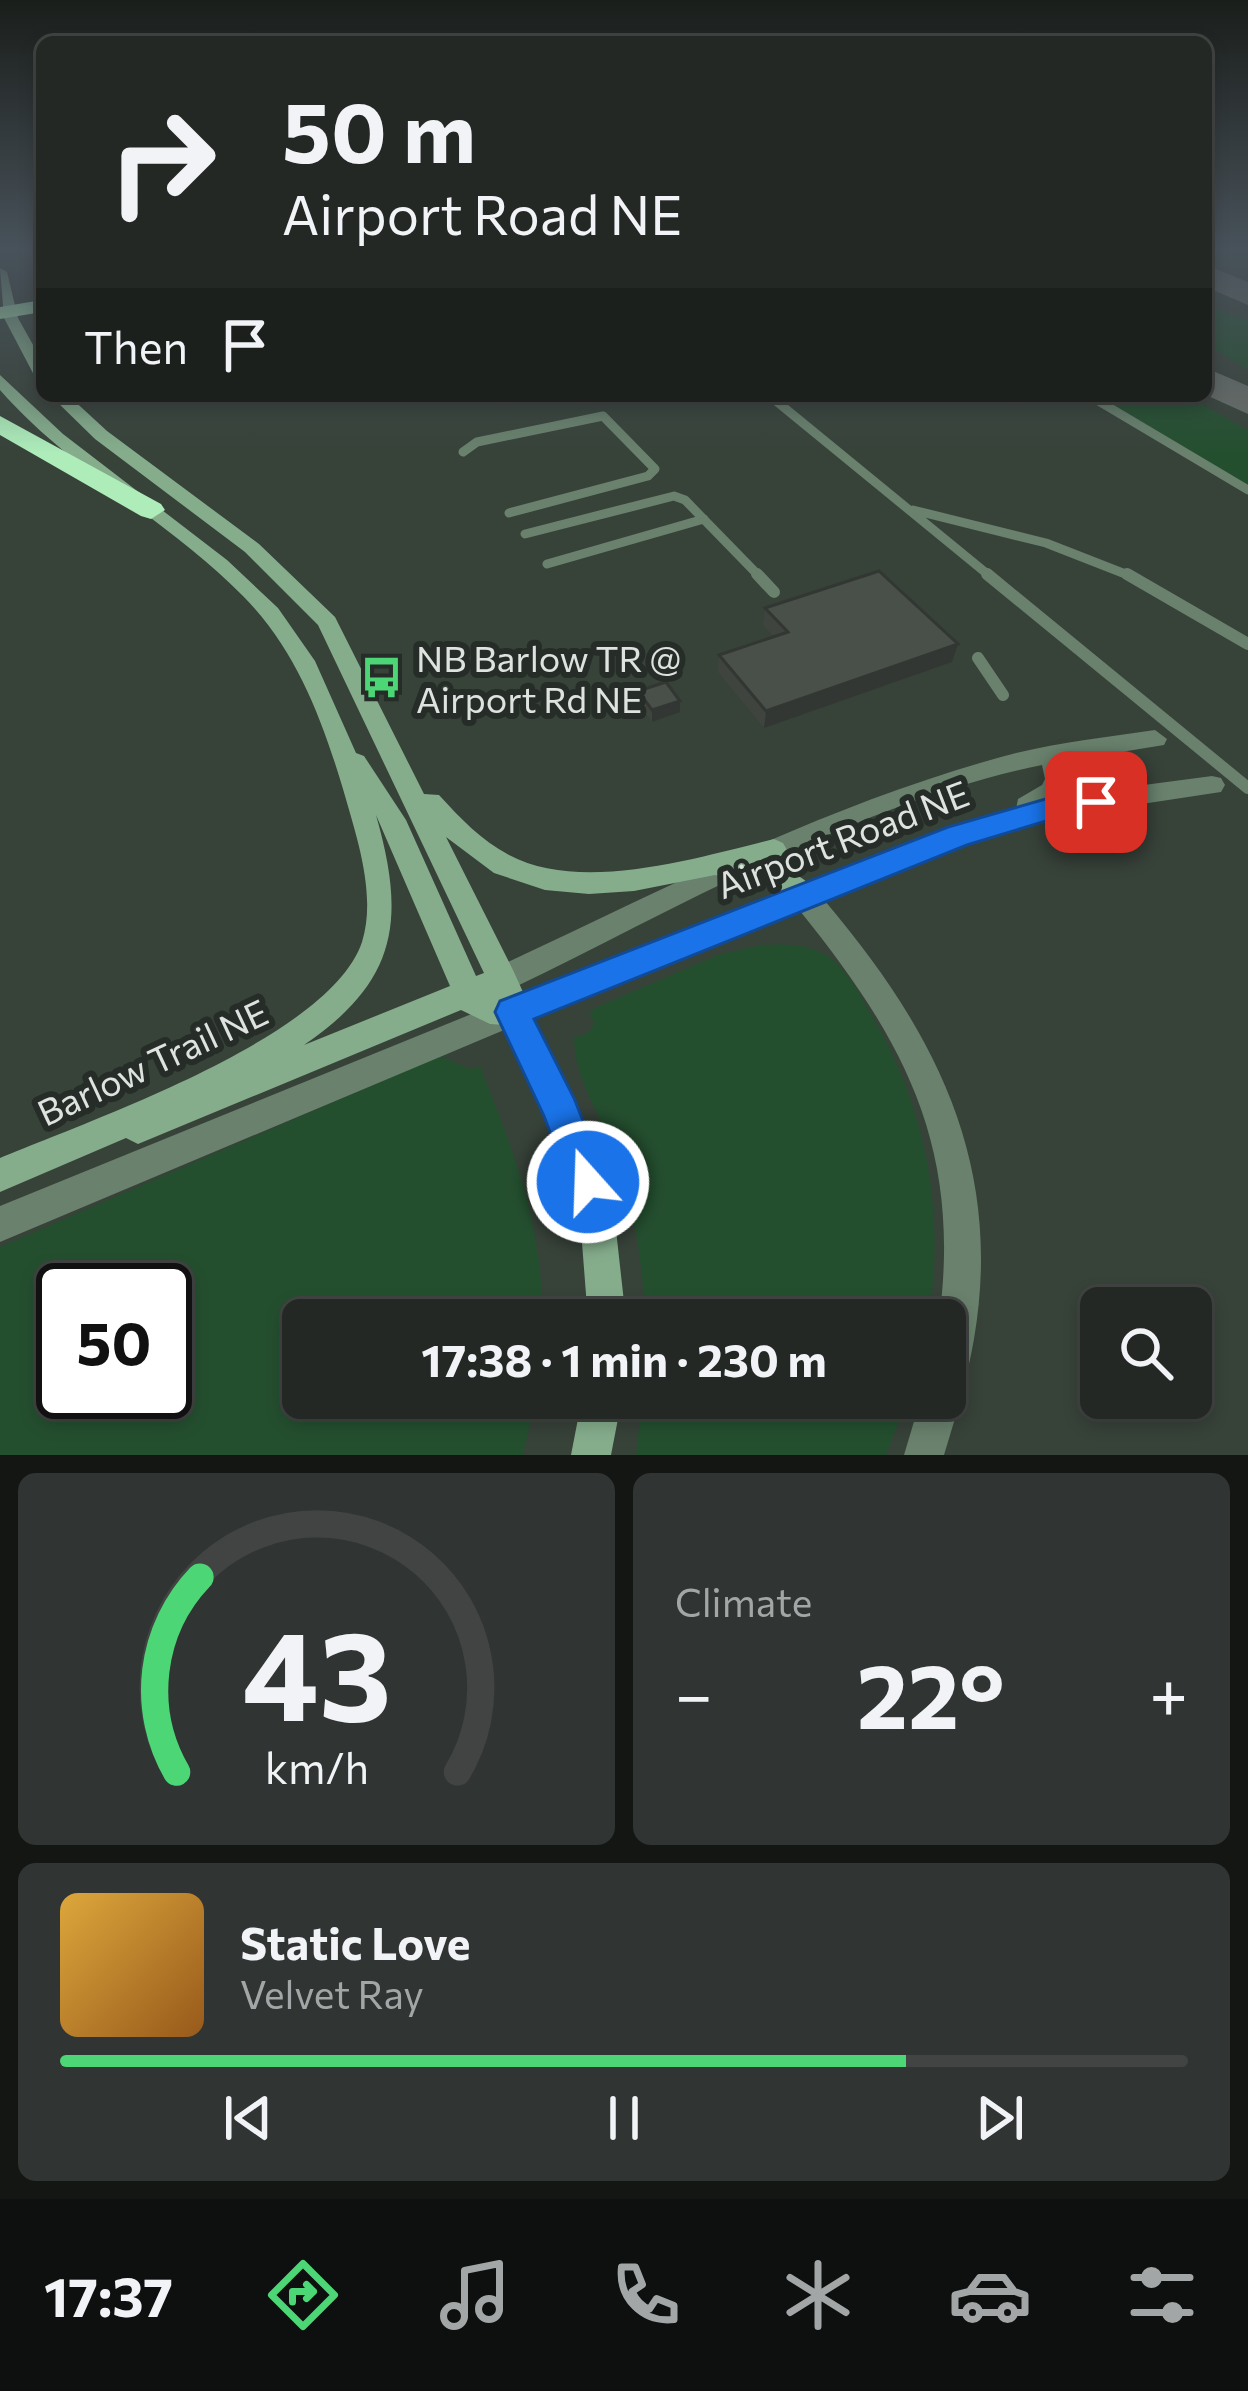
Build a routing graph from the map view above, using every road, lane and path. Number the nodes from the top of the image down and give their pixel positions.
1 (8, 317) edge
2 (36, 365) edge
3 (0, 380) edge
4 (65, 402) edge
5 (777, 402) edge
6 (1100, 402) edge
7 (0, 424) edge
8 (463, 452) dead end
9 (1248, 490) edge
10 (151, 510) junction
11 (912, 510) junction
12 (509, 513) dead end
13 (704, 519) junction
14 (525, 534) dead end
15 (547, 564) dead end
16 (775, 592) dead end
17 (1248, 644) edge
18 (978, 658) dead end
19 (1003, 695) dead end
20 (1155, 739) dead end
21 (341, 741) junction
22 (392, 747) junction
23 (1052, 754) junction
24 (1212, 785) dead end
25 (1248, 788) edge
26 (958, 836) junction
27 (774, 850) junction
28 (742, 868) junction
29 (665, 874) junction
30 (805, 897) junction
31 (468, 994) junction
32 (507, 996) junction
33 (0, 1176) edge
34 (0, 1224) edge
35 (605, 1299) edge
36 (959, 1299) edge
37 (598, 1419) edge
38 (935, 1419) edge
39 (591, 1455) edge
40 (924, 1455) edge

1 - 2 main road
3 - 10 main road, Barlow Trail NE
4 - 22 main road
5 - 11 lane
6 - 9 lane
7 - 10 highway
8 - 12 lane
10 - 21 main road, Barlow Trail NE
11 - 17 lane
11 - 25 lane
13 - 14 lane
13 - 15 lane
13 - 16 lane
18 - 19 lane
20 - 23 street
21 - 31 main road
21 - 33 main road, Barlow Trail NE
22 - 29 main road
22 - 32 main road
23 - 26 street
23 - 27 street
24 - 26 street, Airport Road NE
26 - 30 street, Airport Road NE
27 - 28 street
27 - 29 main road
28 - 29 main road
28 - 30 main road
28 - 32 street
30 - 32 street, Airport Road NE
30 - 36 street
31 - 32 main road
31 - 33 main road
32 - 34 street, Airport Road NE
32 - 35 main road
37 - 39 main road
38 - 40 street

